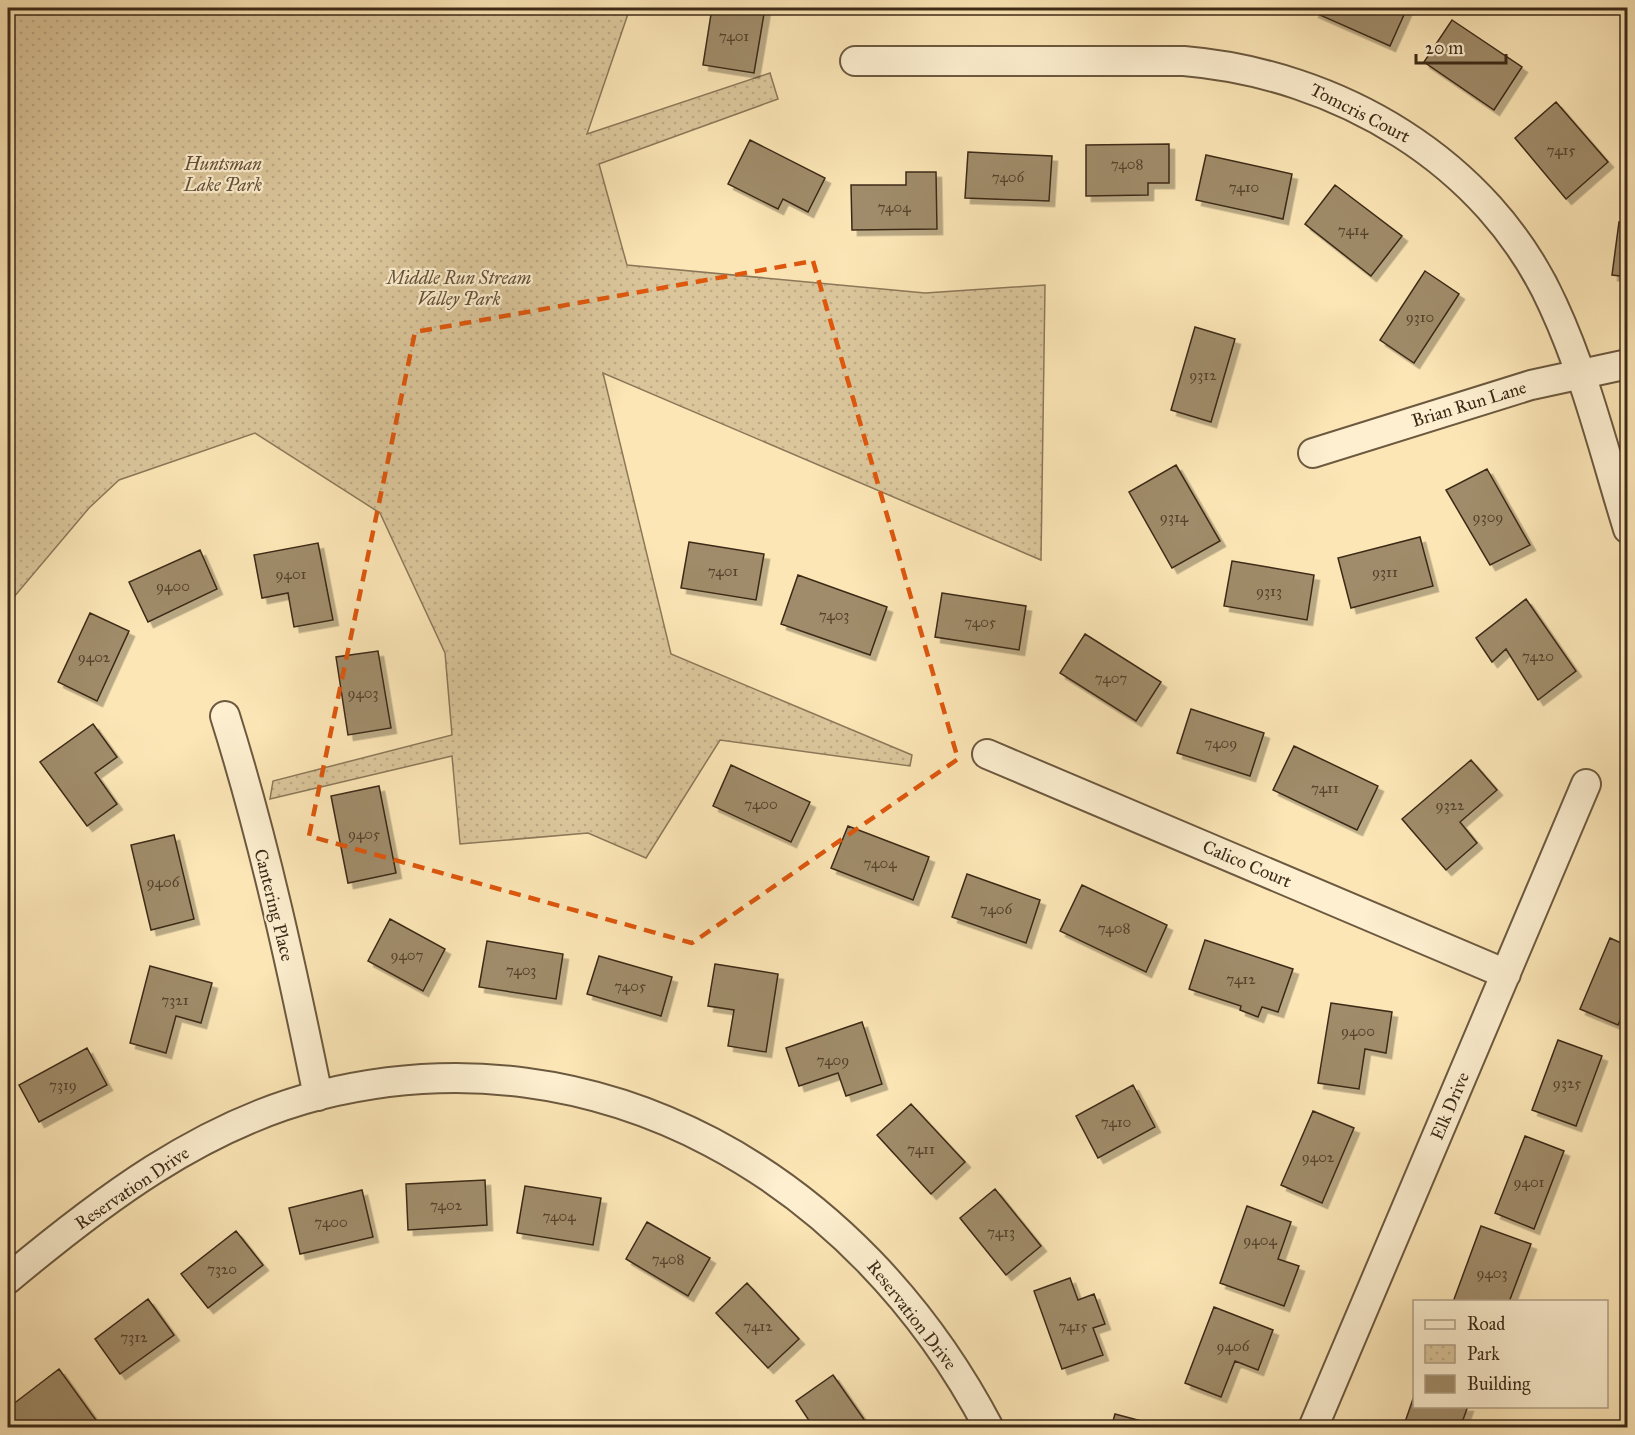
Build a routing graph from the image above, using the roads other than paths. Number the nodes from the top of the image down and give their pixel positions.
1 (855, 61) dead end
2 (1628, 364) edge
3 (1579, 373) junction
4 (1313, 453) dead end
5 (1628, 529) edge
6 (225, 716) dead end
7 (987, 754) dead end
8 (1586, 784) dead end
9 (1506, 974) junction
10 (318, 1096) junction
11 (8, 1279) edge
12 (989, 1428) edge
13 (1313, 1428) edge

1 - 3 street, Tomcris Court
2 - 3 street, Brian Run Lane
3 - 4 street, Brian Run Lane
3 - 5 street, Tomcris Court
6 - 10 street, Cantering Place
7 - 9 street, Calico Court
8 - 9 street, Elk Drive
9 - 13 street, Elk Drive
10 - 11 street, Reservation Drive
10 - 12 street, Reservation Drive

